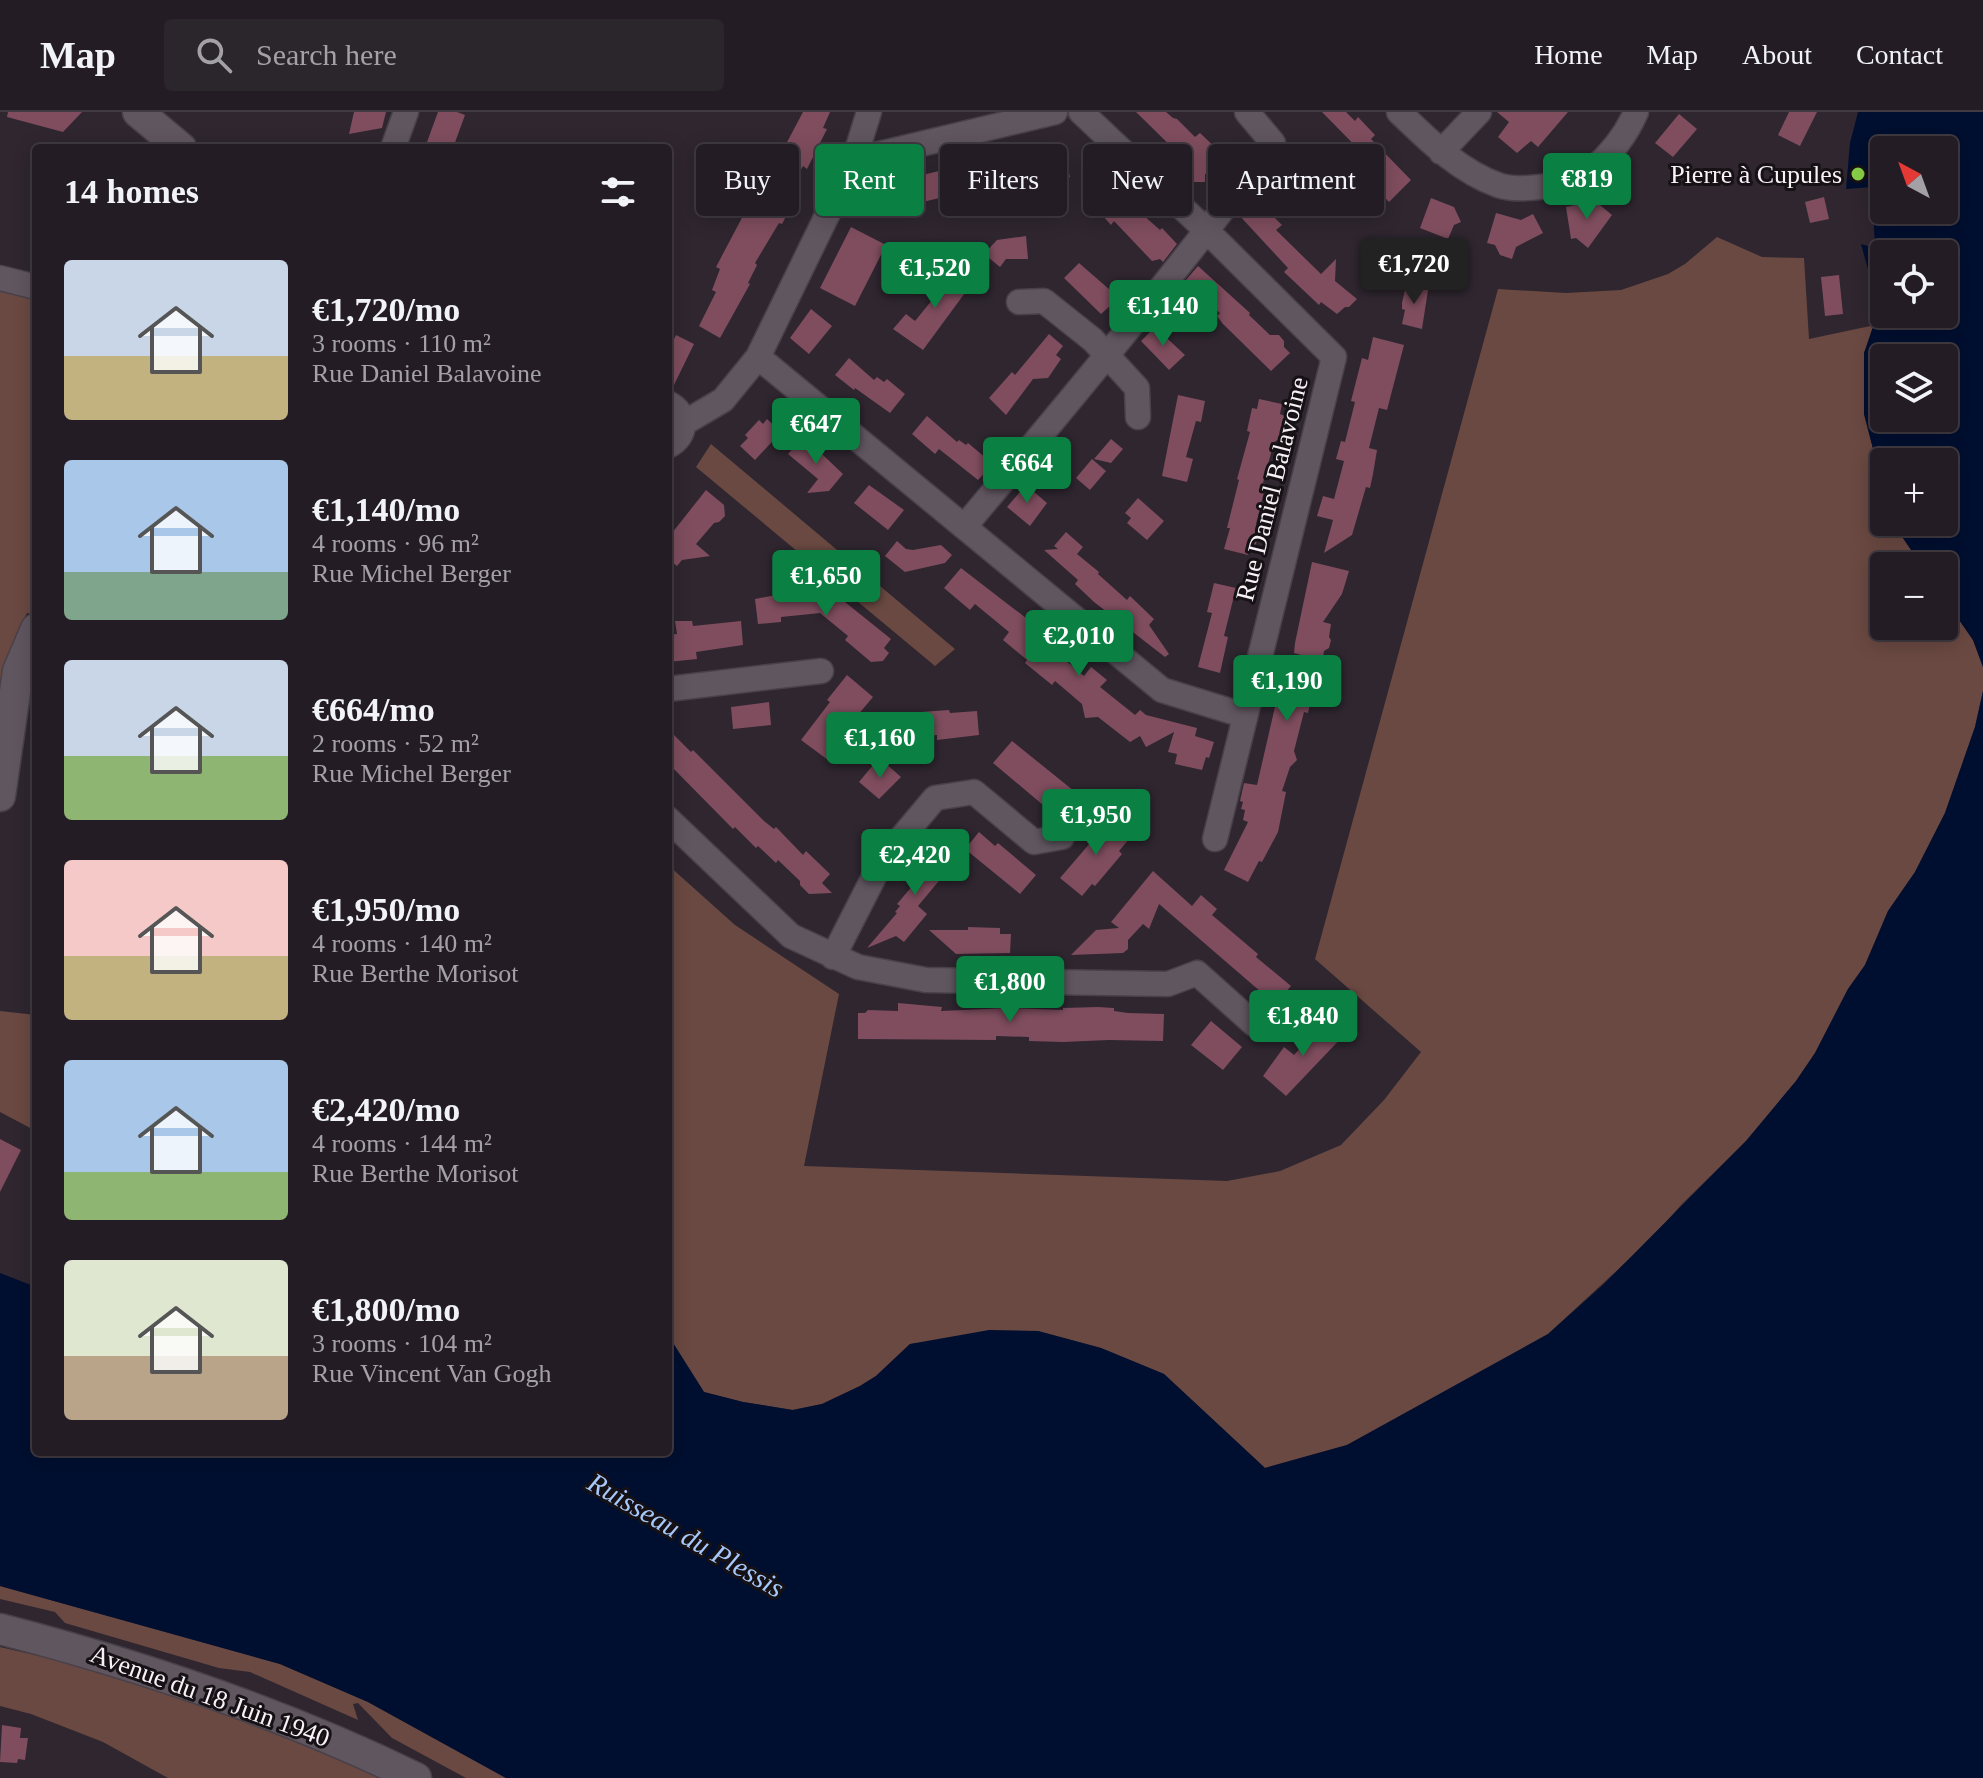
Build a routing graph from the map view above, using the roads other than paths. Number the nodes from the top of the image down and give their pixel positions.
1 (138, 112) edge
2 (406, 112) edge
3 (869, 112) edge
4 (1055, 112) edge
5 (1081, 112) edge
6 (1247, 112) edge
7 (1399, 112) edge
8 (1479, 112) edge
9 (1636, 112) edge
10 (176, 144) edge
11 (394, 144) edge
12 (859, 144) edge
13 (921, 144) edge
14 (1441, 152) junction
15 (827, 216) edge
16 (1207, 231) junction
17 (0, 278) edge
18 (32, 286) edge
19 (1019, 302) dead end
20 (1107, 356) junction
21 (758, 357) junction
22 (672, 406) edge
23 (1138, 417) dead end
24 (684, 423) junction
25 (672, 443) edge
26 (964, 527) junction
27 (32, 638) edge
28 (821, 671) dead end
29 (672, 689) edge
30 (1243, 715) junction
31 (0, 796) edge
32 (672, 823) edge
33 (1062, 837) dead end
34 (1215, 839) dead end
35 (833, 957) junction
36 (1254, 1024) dead end
37 (0, 1629) edge
38 (416, 1778) edge

1 - 10 street
2 - 11 street
3 - 12 street
4 - 13 street
5 - 16 street, Rue Daniel Balavoine
6 - 16 street
7 - 14 street
8 - 14 street
9 - 14 street
15 - 21 street
16 - 20 street
16 - 30 street, Rue Daniel Balavoine
17 - 18 street
19 - 20 street
20 - 23 street
20 - 26 street
21 - 24 street
21 - 26 street
22 - 24 street
24 - 25 street
26 - 30 street
27 - 31 street
28 - 29 street
30 - 34 street, Rue Daniel Balavoine
32 - 35 street
33 - 35 street
35 - 36 street
37 - 38 street, Avenue du 18 Juin 1940

